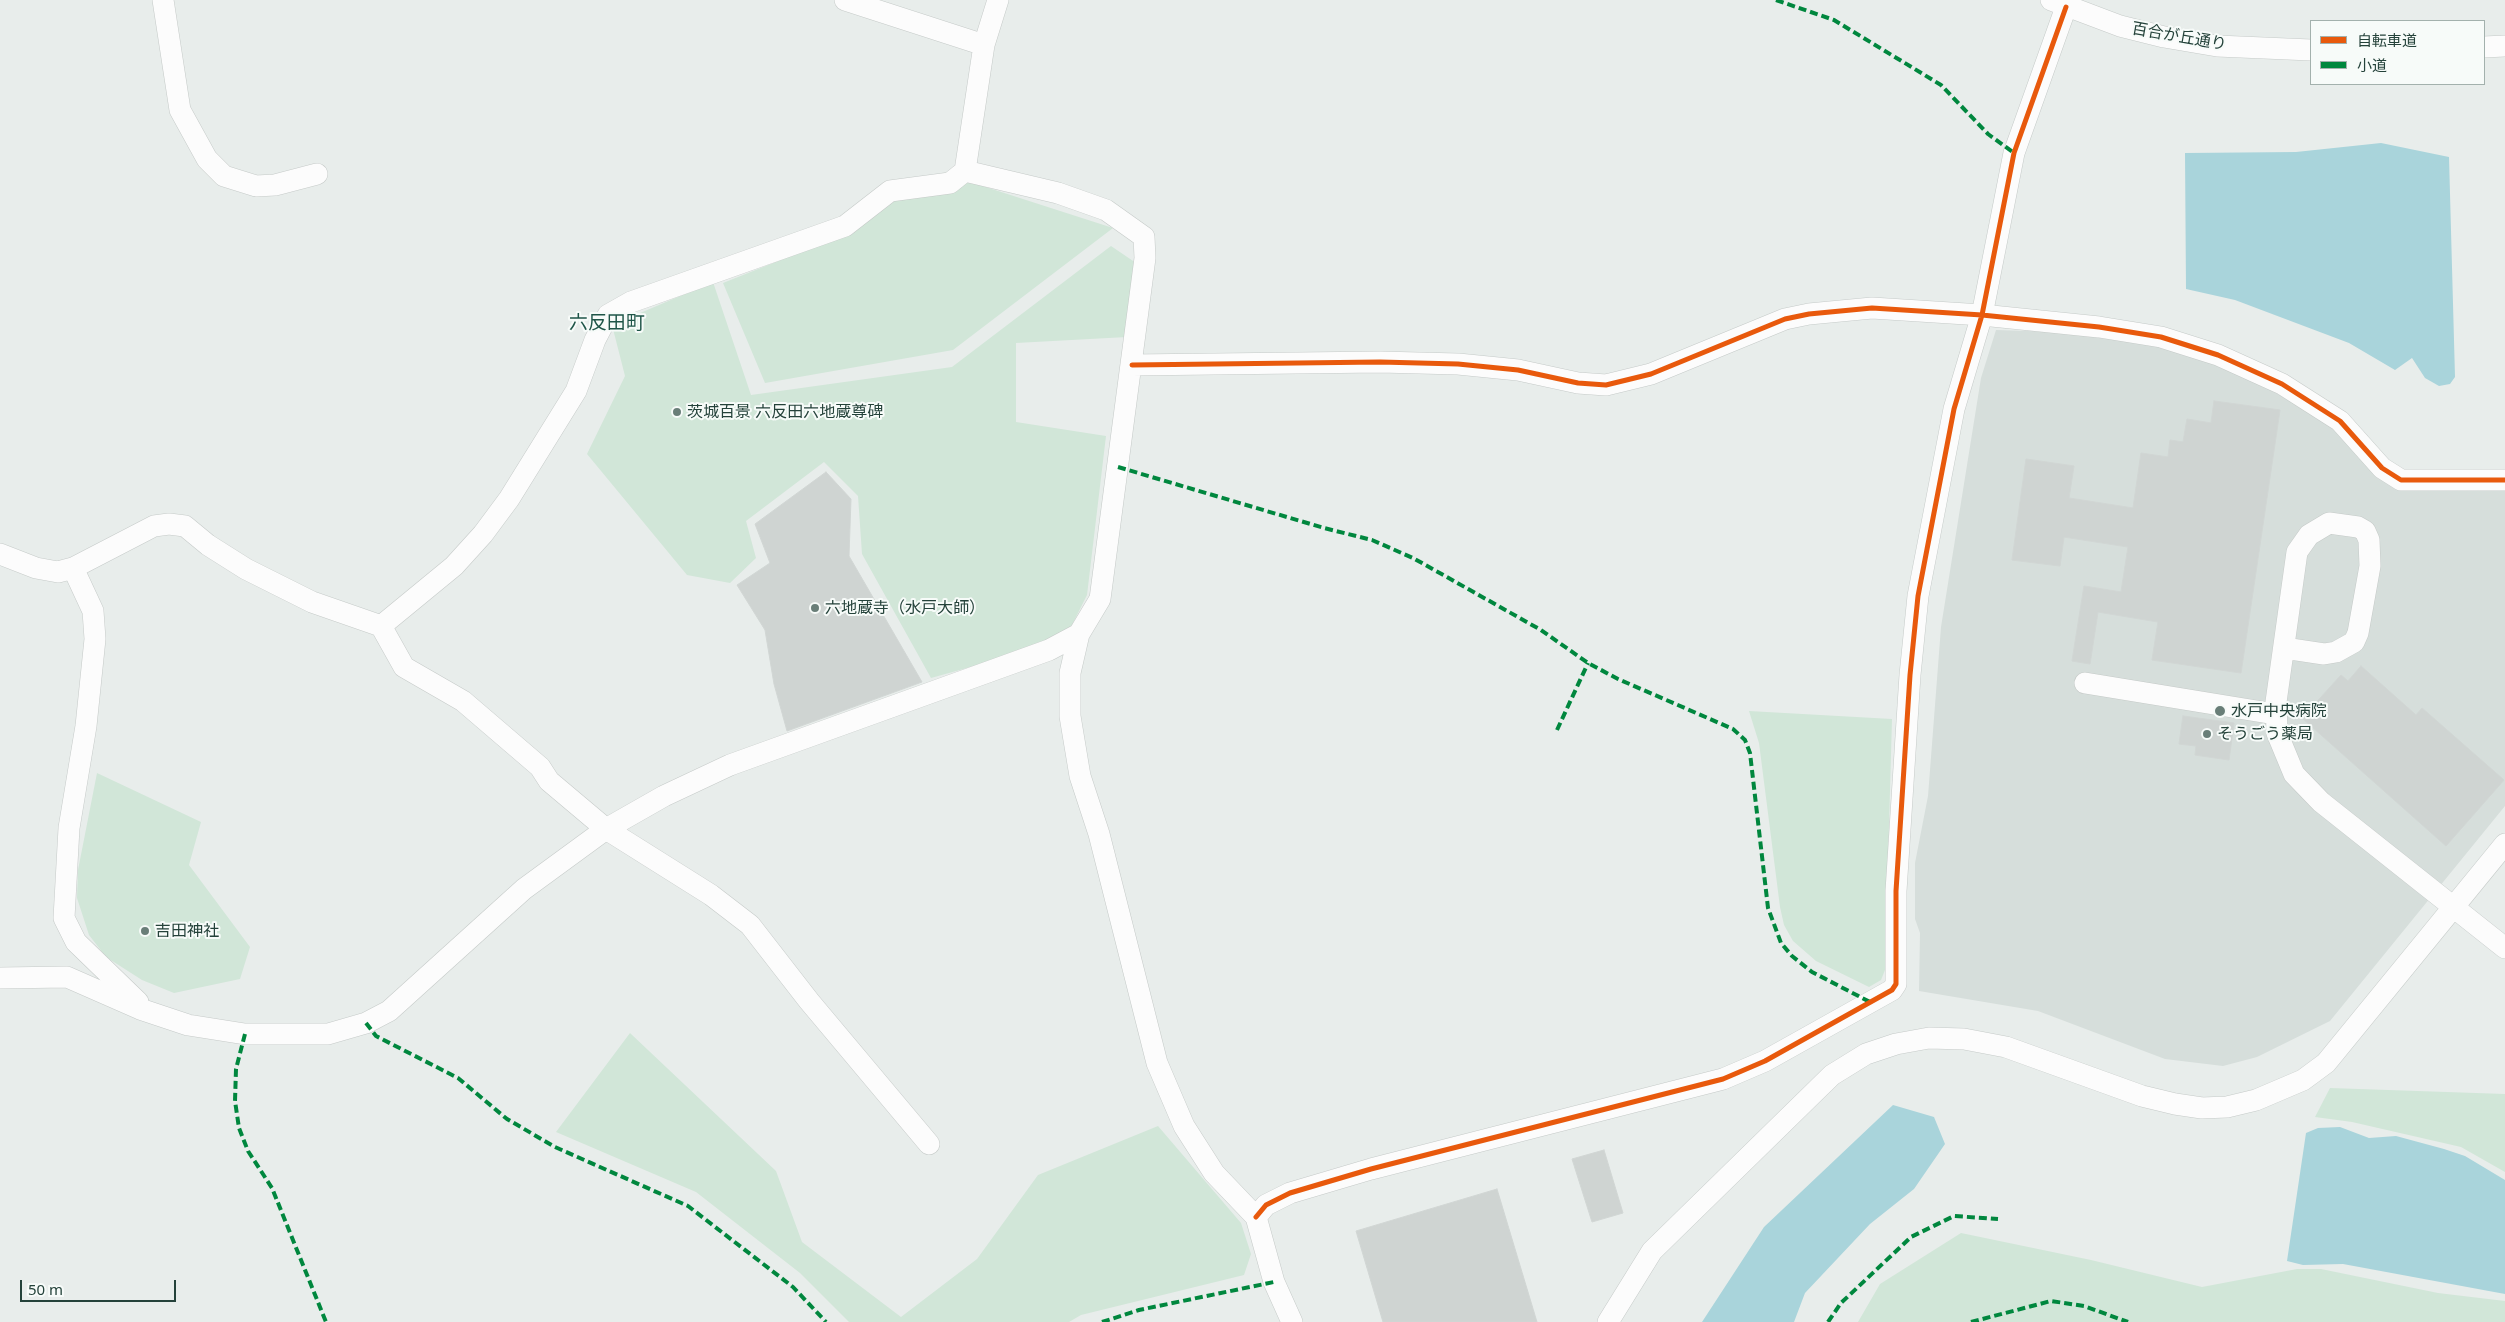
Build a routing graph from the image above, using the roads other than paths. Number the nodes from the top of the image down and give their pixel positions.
1 (163, 0) edge
2 (845, 0) edge
3 (998, 0) edge
4 (2058, 3) edge
5 (984, 45) junction
6 (2505, 46) edge
7 (2485, 47) edge
8 (2310, 50) edge
9 (965, 171) junction
10 (317, 174) dead end
11 (1982, 315) junction
12 (1132, 366) junction
13 (2505, 480) edge
14 (0, 554) edge
15 (73, 568) junction
16 (382, 626) junction
17 (1079, 634) junction
18 (2284, 648) junction
19 (2085, 682) dead end
20 (2275, 714) junction
21 (606, 829) junction
22 (2505, 844) edge
23 (2454, 908) junction
24 (2505, 948) edge
25 (0, 978) edge
26 (140, 1008) junction
27 (930, 1144) dead end
28 (1256, 1217) junction
29 (1292, 1322) edge
30 (1608, 1322) edge

1 - 10 street
2 - 5 street
3 - 5 street
4 - 8 street, 百合が丘通り
4 - 11 street
5 - 9 street
6 - 7 street
9 - 12 street
9 - 16 street
11 - 12 street
11 - 13 street
11 - 28 street
12 - 17 street
14 - 15 street
15 - 16 street
15 - 26 street
16 - 21 street
17 - 21 street
17 - 28 street
18 - 18 street
18 - 20 street
19 - 20 street
20 - 23 street
21 - 26 street
21 - 27 street
22 - 23 street
23 - 24 street
23 - 30 street
25 - 26 street
28 - 29 street

